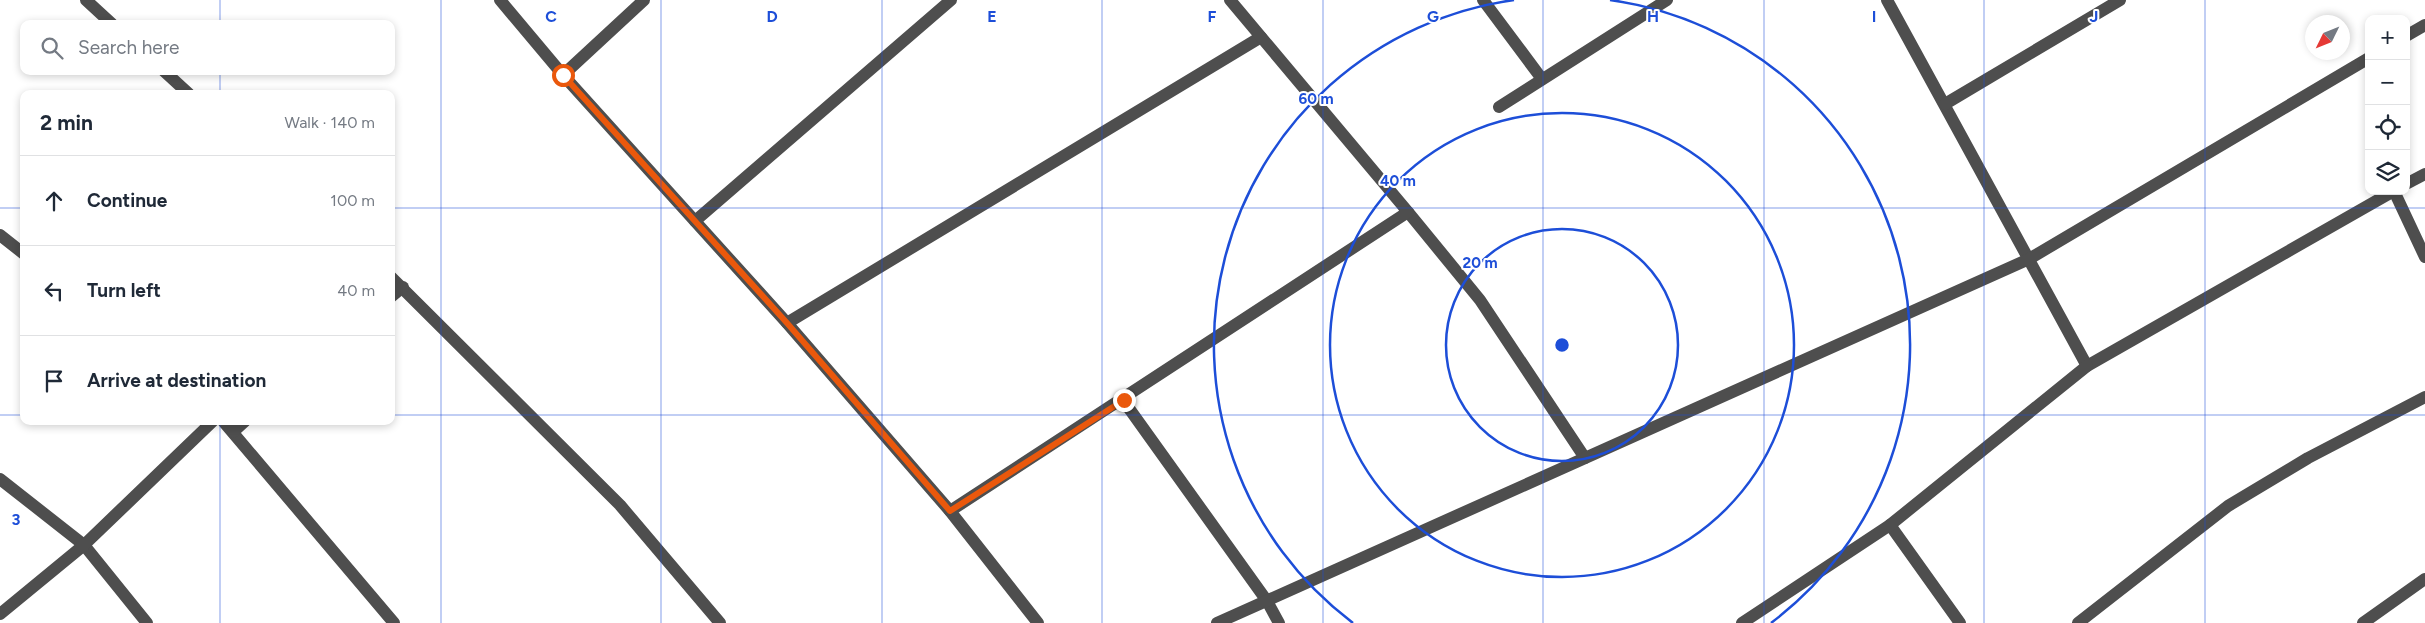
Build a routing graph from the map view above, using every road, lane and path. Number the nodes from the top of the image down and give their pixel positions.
1 (86, 0) edge
2 (500, 0) edge
3 (644, 0) edge
4 (951, 0) edge
5 (1230, 0) edge
6 (1483, 0) edge
7 (1667, 0) edge
8 (1887, 0) edge
9 (2120, 0) edge
10 (108, 20) edge
11 (2425, 25) edge
12 (2410, 34) edge
13 (1261, 37) junction
14 (2366, 60) edge
15 (168, 75) edge
16 (563, 75) junction
17 (1542, 79) junction
18 (185, 90) edge
19 (1945, 104) junction
20 (1499, 107) dead end
21 (2425, 174) edge
22 (2410, 182) edge
23 (2388, 195) edge
24 (2394, 195) edge
25 (1408, 212) junction
26 (695, 221) junction
27 (0, 235) edge
28 (20, 251) edge
29 (2425, 257) edge
30 (2028, 259) junction
31 (395, 280) edge
32 (403, 287) junction
33 (395, 294) edge
34 (787, 323) junction
35 (2087, 366) junction
36 (2425, 397) edge
37 (1124, 400) junction
38 (209, 425) edge
39 (227, 425) edge
40 (241, 425) edge
41 (233, 432) junction
42 (1586, 458) junction
43 (0, 479) edge
44 (950, 511) junction
45 (1890, 525) junction
46 (84, 545) junction
47 (2425, 579) edge
48 (1266, 601) junction
49 (0, 614) edge
50 (147, 623) edge
51 (394, 623) edge
52 (720, 623) edge
53 (1038, 623) edge
54 (1218, 623) edge
55 (1279, 623) edge
56 (1742, 623) edge
57 (1960, 623) edge
58 (2078, 623) edge
59 (2363, 623) edge

1 - 10 street
2 - 16 street
3 - 16 street
4 - 26 street
5 - 13 street
6 - 17 street
7 - 17 street
8 - 19 street
9 - 19 street
11 - 12 street
13 - 25 street
13 - 34 street
14 - 30 street
15 - 18 street
16 - 26 street
17 - 20 street
19 - 30 street
21 - 22 street
23 - 35 street
24 - 29 street
25 - 37 street
25 - 42 street
26 - 34 street
27 - 28 street
30 - 35 street
30 - 42 street
31 - 32 street
32 - 33 street
32 - 52 street
34 - 44 street
35 - 45 street
36 - 58 street
37 - 44 street
37 - 48 street
38 - 46 street
39 - 41 street
40 - 41 street
41 - 51 street
42 - 48 street
43 - 46 street
44 - 53 street
45 - 56 street
45 - 57 street
46 - 49 street
46 - 50 street
47 - 59 street
48 - 54 street
48 - 55 street

